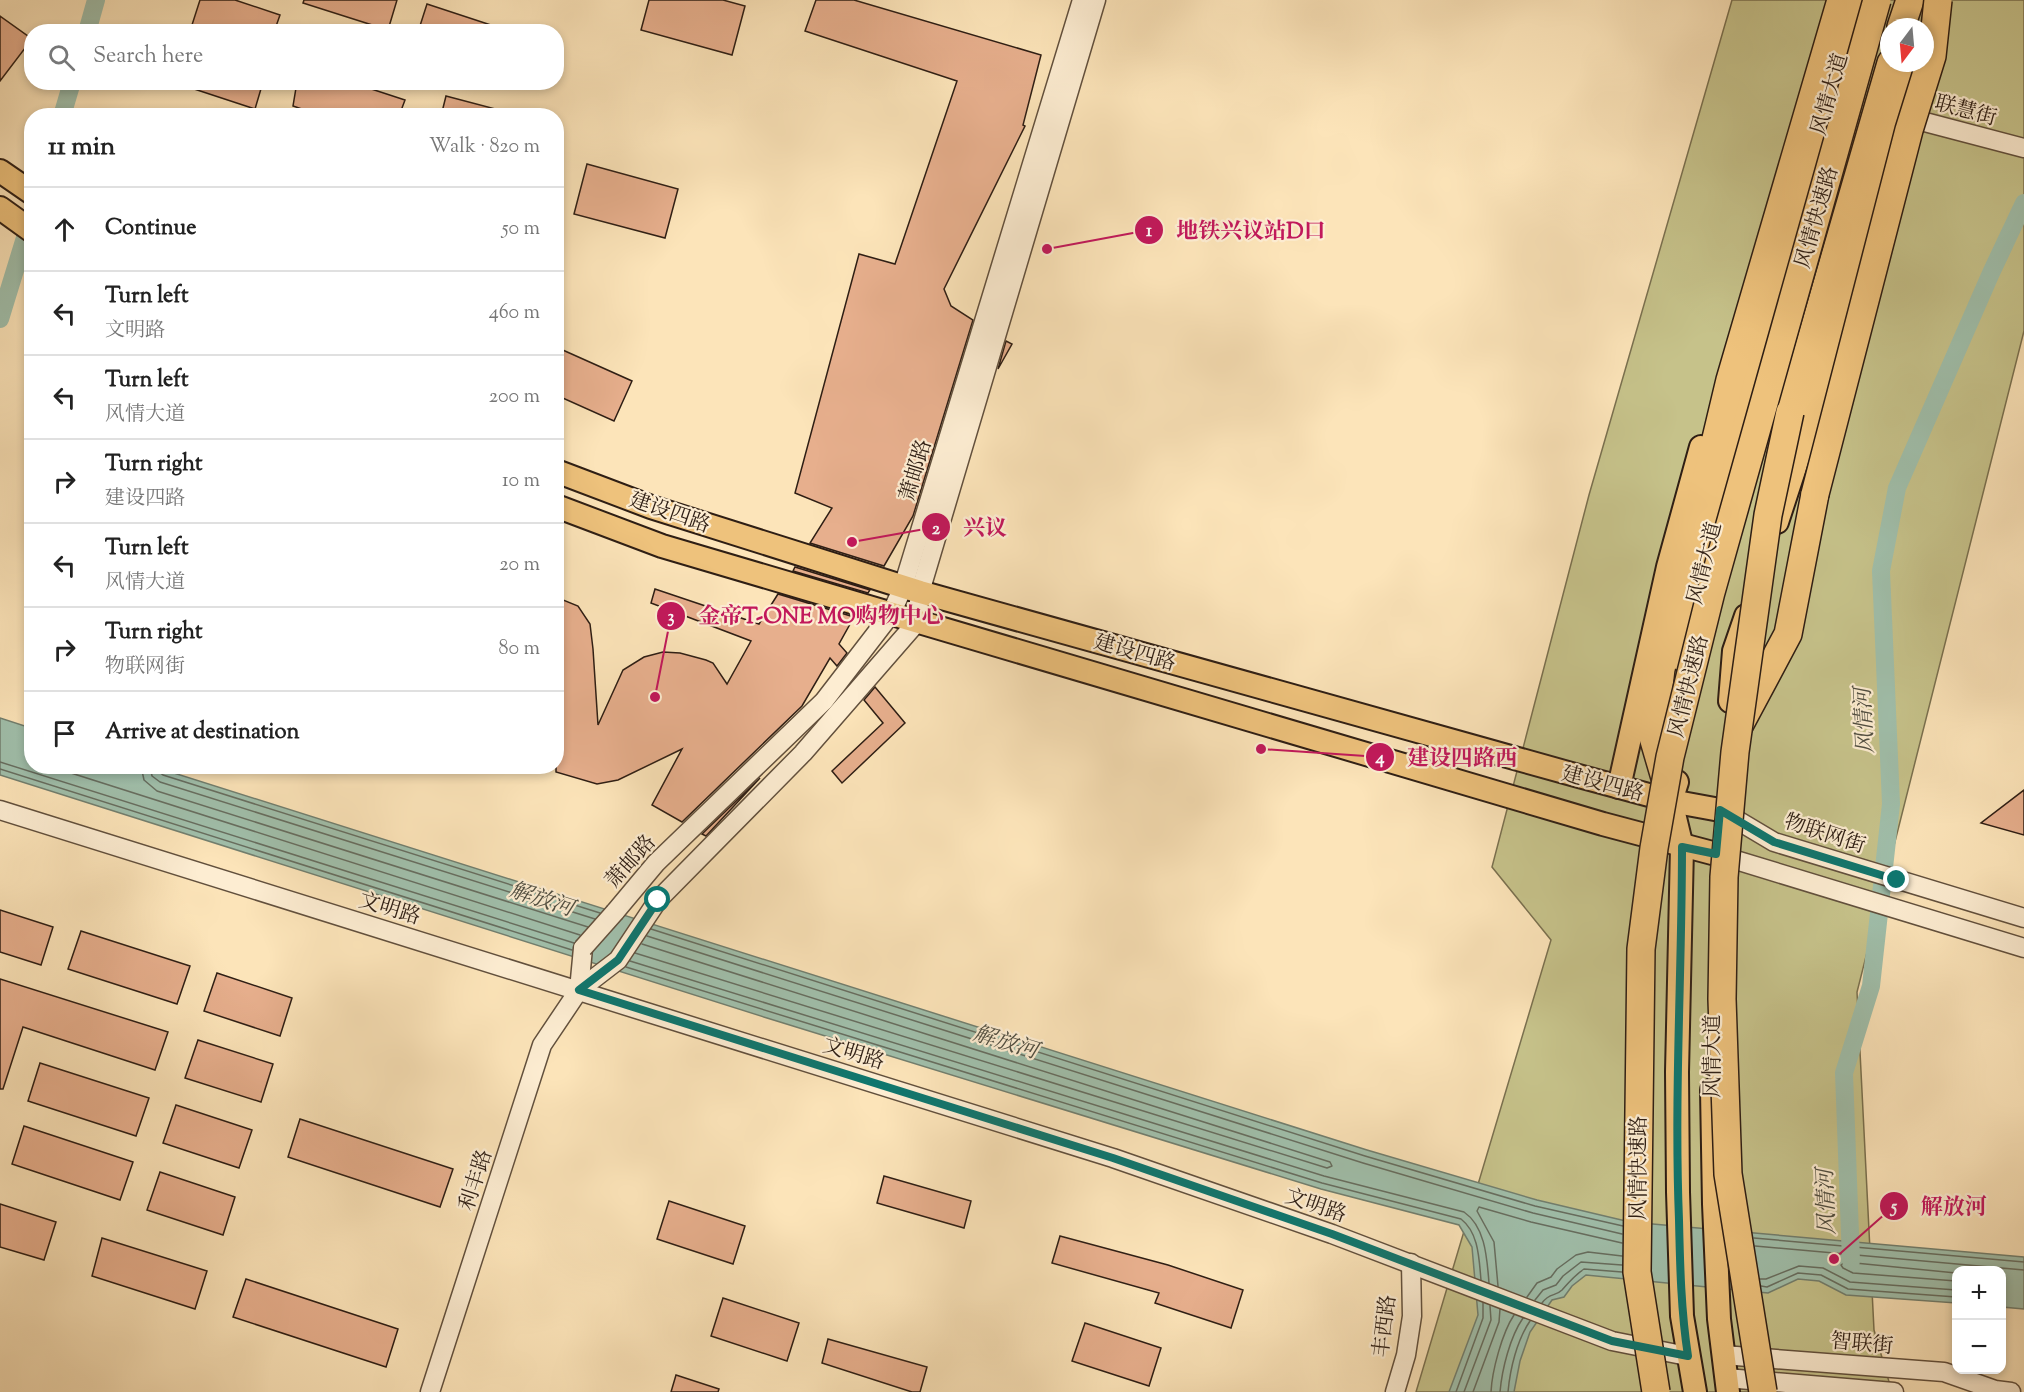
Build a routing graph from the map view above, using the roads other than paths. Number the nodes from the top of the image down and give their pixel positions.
1 (1082, 0) edge
2 (1096, 0) edge
3 (1827, 0) edge
4 (1841, 0) edge
5 (1855, 0) edge
6 (1877, 0) edge
7 (1910, 0) edge
8 (1930, 0) edge
9 (1938, 0) edge
10 (1904, 18) edge
11 (1925, 18) edge
12 (1887, 72) edge
13 (1910, 72) edge
14 (1897, 115) junction
15 (2018, 147) edge
16 (2, 210) edge
17 (24, 225) edge
18 (564, 474) edge
19 (564, 509) edge
20 (912, 589) junction
21 (891, 614) junction
22 (918, 622) junction
23 (1727, 749) junction
24 (1619, 787) junction
25 (1671, 801) junction
26 (0, 810) edge
27 (1720, 810) junction
28 (1682, 847) junction
29 (1716, 854) junction
30 (2024, 918) edge
31 (2024, 948) edge
32 (579, 990) junction
33 (1411, 1263) junction
34 (1723, 1355) junction
35 (1688, 1356) junction
36 (1727, 1385) edge
37 (1999, 1391) edge
38 (430, 1392) edge
39 (1395, 1392) edge
40 (1656, 1392) edge
41 (1695, 1392) edge
42 (1763, 1392) edge
43 (1894, 1392) edge

1 - 20 street, 萧邮路
2 - 20 street
3 - 24 main road
4 - 25 highway
5 - 25 main road, 风情大道
6 - 40 highway, 风情快速路, bridge
7 - 10 highway
8 - 11 main road
9 - 23 highway, bridge
12 - 42 highway, 风情快速路, bridge
13 - 14 main road, 风情大道
14 - 15 street, 联慧街
14 - 23 main road, 风情大道
16 - 17 main road
18 - 20 main road, 建设四路
19 - 21 main road, 建设四路
20 - 21 street, 萧邮路
20 - 22 street
20 - 24 main road, 建设四路
21 - 22 main road, 建设四路
21 - 32 street, 萧邮路, bridge
22 - 28 main road, 建设四路
22 - 32 street
23 - 27 main road, 风情大道
24 - 25 main road, 建设四路
25 - 27 main road, 建设四路
25 - 28 main road, 风情大道
26 - 32 street, 文明路
27 - 29 main road, 风情大道
27 - 30 street, 物联网街
28 - 29 main road, 建设四路
28 - 35 main road, 风情大道
29 - 31 street
29 - 34 main road, 风情大道
32 - 33 street, 文明路
32 - 38 street, 利丰路
33 - 35 street, 文明路
33 - 39 street, 丰西路
34 - 36 main road, 风情大道
34 - 37 street, 智联街
35 - 41 main road, 风情大道
36 - 43 street

